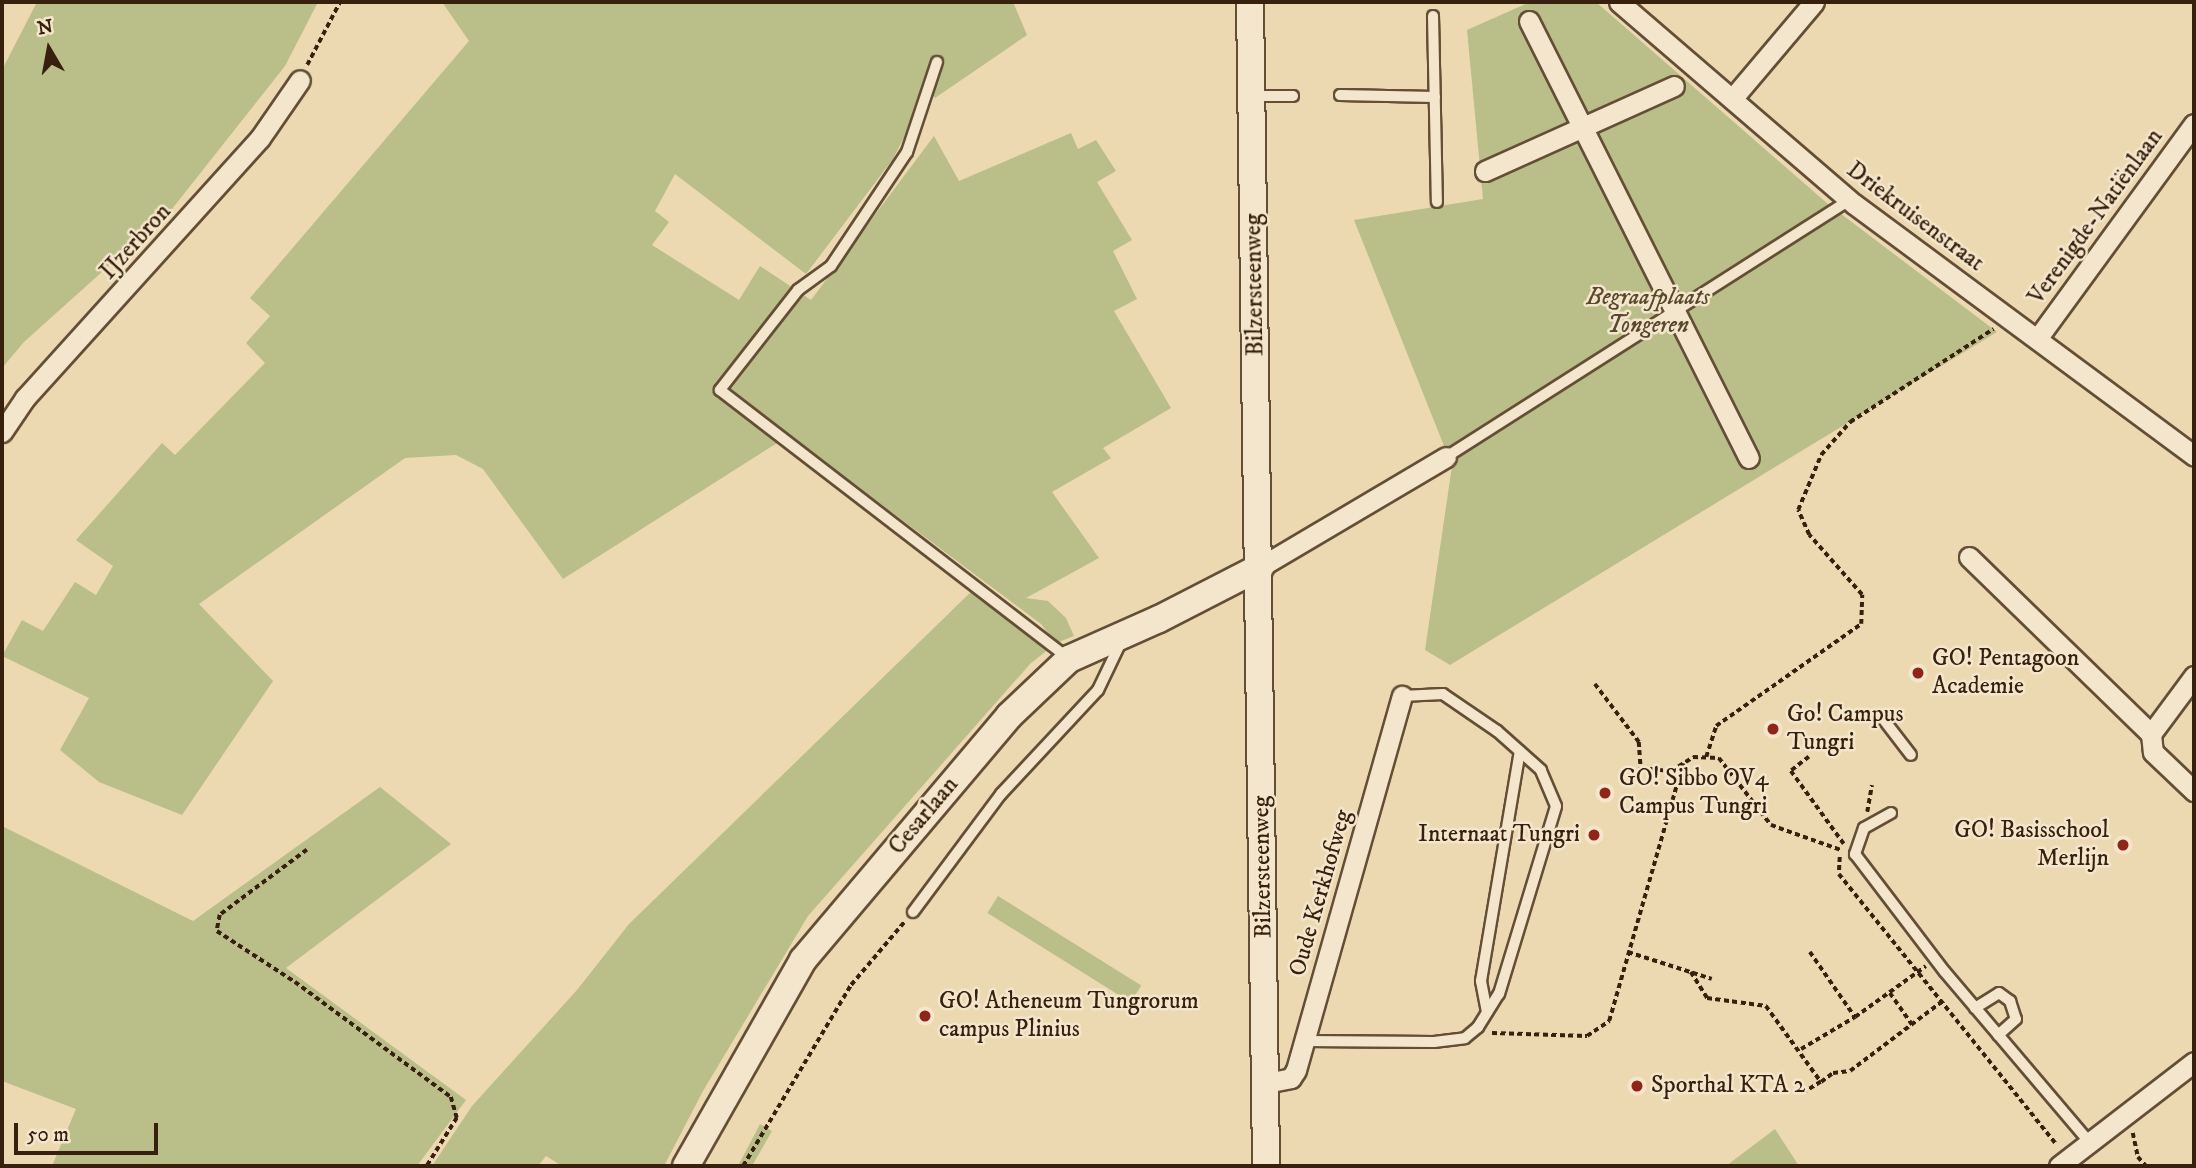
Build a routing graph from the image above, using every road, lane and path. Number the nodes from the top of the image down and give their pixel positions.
1 (340, 2) edge
2 (1250, 2) edge
3 (1619, 2) edge
4 (1814, 2) edge
5 (1433, 16) dead end
6 (1529, 21) dead end
7 (937, 62) dead end
8 (300, 80) joint
9 (1674, 86) dead end
10 (1339, 95) dead end
11 (1251, 96) junction
12 (1293, 96) dead end
13 (1435, 97) junction
14 (1732, 99) junction
15 (2194, 124) edge
16 (1582, 127) junction
17 (1485, 171) dead end
18 (1850, 201) junction
19 (1437, 202) dead end
20 (1676, 313) junction
21 (2009, 318) junction
22 (2037, 339) junction
23 (2, 432) edge
24 (2194, 456) edge
25 (1446, 457) joint
26 (1749, 458) dead end
27 (1969, 557) dead end
28 (1260, 567) junction
29 (1125, 633) junction
30 (1069, 659) junction
31 (2194, 676) edge
32 (1595, 684) dead end
33 (1402, 696) joint
34 (1884, 720) dead end
35 (2151, 734) junction
36 (1520, 751) junction
37 (1911, 755) dead end
38 (1706, 757) junction
39 (1809, 757) dead end
40 (1683, 764) junction
41 (1871, 785) dead end
42 (2194, 791) edge
43 (1891, 813) dead end
44 (1864, 828) junction
45 (307, 850) dead end
46 (1849, 851) dead end
47 (913, 912) joint
48 (1628, 952) junction
49 (1810, 952) dead end
50 (1936, 959) junction
51 (1691, 972) junction
52 (1916, 974) junction
53 (1712, 979) dead end
54 (1890, 993) junction
55 (1940, 1003) junction
56 (1975, 1008) junction
57 (1487, 1012) junction
58 (1855, 1017) junction
59 (1912, 1025) junction
60 (1478, 1027) junction
61 (1998, 1034) junction
62 (1305, 1041) junction
63 (1801, 1049) junction
64 (2194, 1062) edge
65 (1821, 1082) junction
66 (1266, 1083) junction
67 (1797, 1091) dead end
68 (2129, 1113) junction
69 (2090, 1143) junction
70 (2064, 1163) edge
71 (427, 1166) edge
72 (686, 1166) edge
73 (743, 1166) edge
74 (1266, 1166) edge
75 (2146, 1166) edge

1 - 8 path
2 - 11 main road, Bilzersteenweg
3 - 14 street, Driekruisenstraat
4 - 14 street
5 - 13 lane
6 - 16 street
7 - 30 lane
8 - 23 street, IJzerbron
9 - 16 street
10 - 13 lane
11 - 12 lane
11 - 28 main road, Bilzersteenweg
13 - 19 lane
14 - 18 street, Driekruisenstraat
15 - 22 street, Verenigde-Natiënlaan
16 - 17 street
16 - 20 street
18 - 20 lane
18 - 21 street, Driekruisenstraat
20 - 25 lane
20 - 26 street
21 - 22 street, Driekruisenstraat
21 - 38 path
22 - 24 street, Driekruisenstraat
25 - 28 street
27 - 35 street
28 - 29 main road, Cesarlaan
28 - 66 main road, Bilzersteenweg
29 - 30 main road, Cesarlaan
29 - 47 lane
30 - 72 main road, Cesarlaan
31 - 35 street
32 - 40 path
33 - 36 lane
33 - 62 street, Oude Kerkhofweg
34 - 37 lane
35 - 42 street
36 - 57 lane
36 - 57 lane
38 - 40 path
38 - 52 path
39 - 46 path
40 - 48 path
41 - 44 path
43 - 44 lane
44 - 50 lane
45 - 71 path
47 - 73 path
48 - 51 path
48 - 60 path
49 - 58 path
50 - 52 path
50 - 56 lane
51 - 53 path
51 - 63 path
52 - 54 path
52 - 55 path
54 - 58 path
54 - 59 path
55 - 59 path
55 - 70 path
56 - 61 lane
56 - 61 lane
57 - 60 lane
58 - 63 path
59 - 65 path
60 - 62 lane
61 - 69 lane
62 - 66 street, Oude Kerkhofweg
63 - 65 path
64 - 68 street
65 - 67 path
66 - 74 main road, Bilzersteenweg
68 - 69 street
68 - 75 path
69 - 70 street

